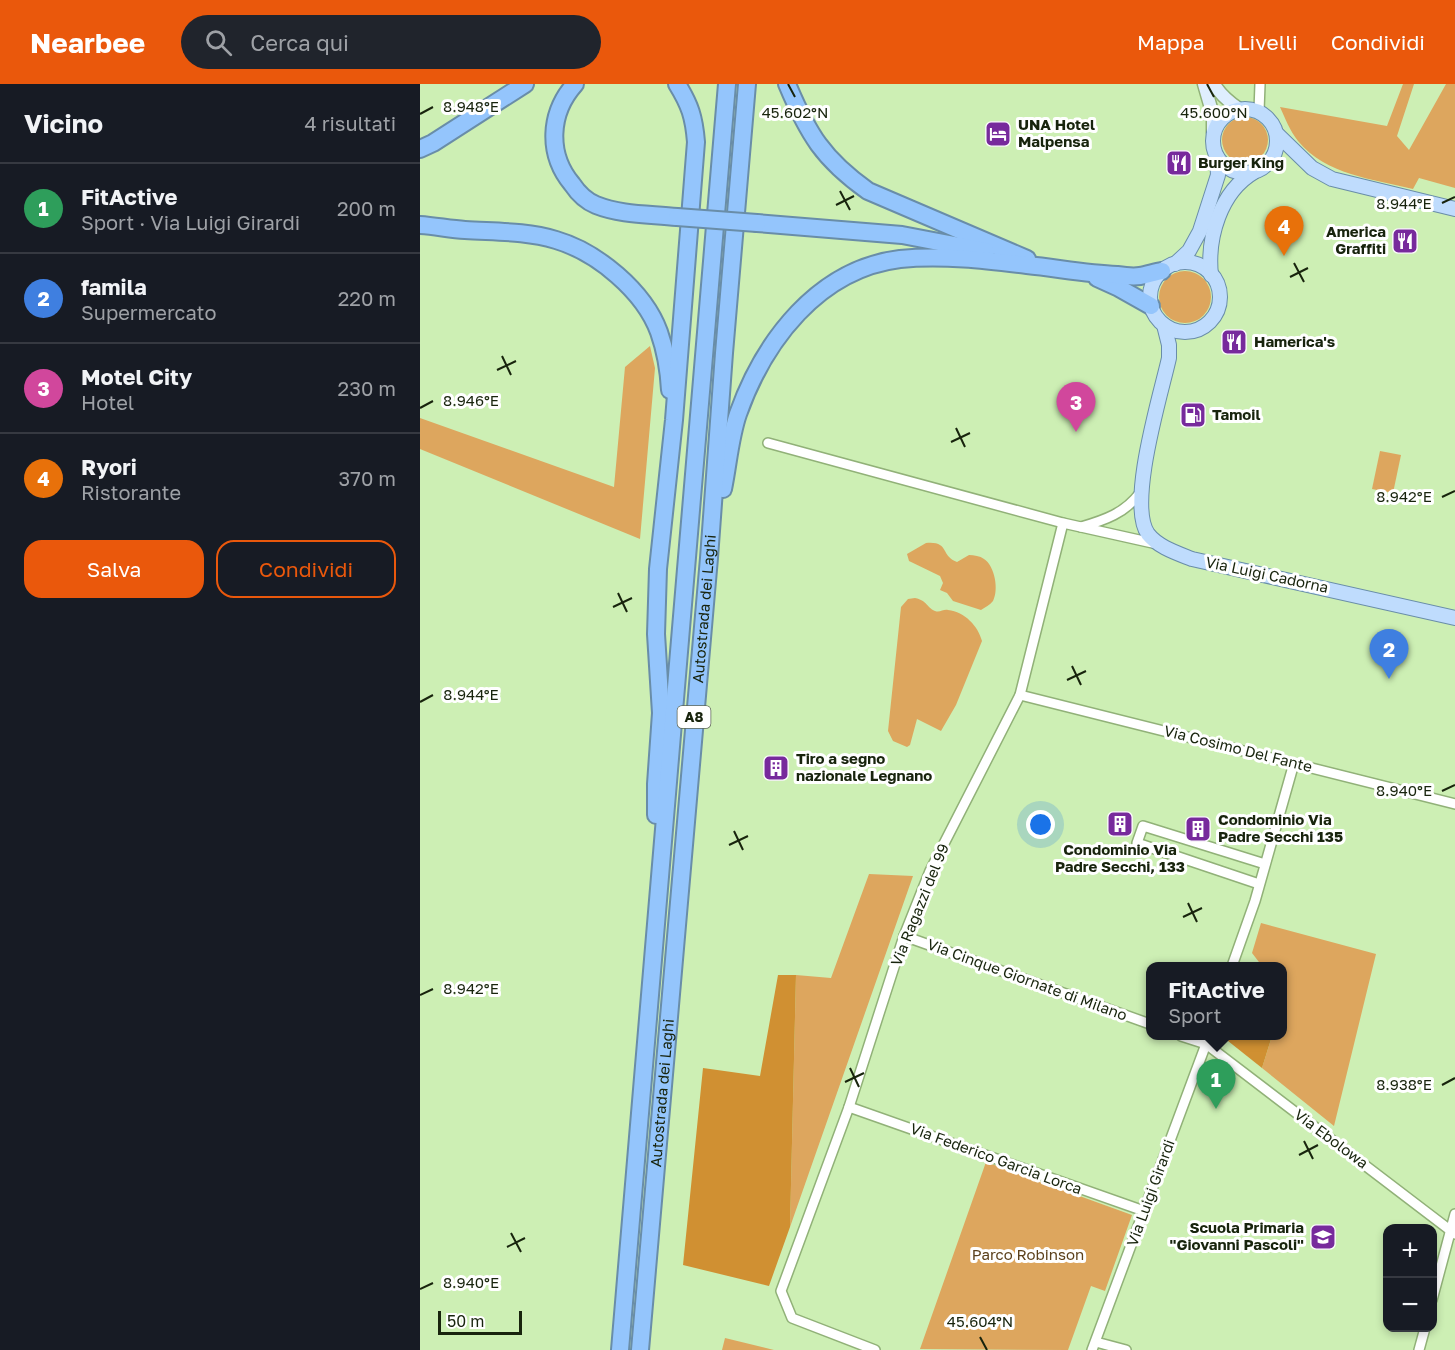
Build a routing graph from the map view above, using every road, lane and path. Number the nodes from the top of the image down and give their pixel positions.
1 (525, 84) edge
2 (575, 84) edge
3 (676, 84) edge
4 (727, 84) edge
5 (747, 84) edge
6 (787, 84) edge
7 (1204, 84) edge
8 (1214, 84) edge
9 (1260, 84) edge
10 (1239, 109) junction
11 (1259, 111) junction
12 (1213, 132) junction
13 (1277, 134) junction
14 (420, 149) edge
15 (1217, 157) junction
16 (1255, 172) junction
17 (1455, 209) edge
18 (420, 225) edge
19 (1045, 266) junction
20 (1169, 267) junction
21 (1088, 274) junction
22 (1211, 275) junction
23 (1151, 306) junction
24 (1164, 326) junction
25 (768, 443) dead end
26 (1142, 491) junction
27 (665, 502) junction
28 (1063, 523) junction
29 (1081, 527) junction
30 (1160, 545) junction
31 (709, 558) junction
32 (1455, 618) edge
33 (1020, 695) junction
34 (1294, 763) junction
35 (1455, 804) edge
36 (1265, 864) junction
37 (1259, 884) junction
38 (657, 918) junction
39 (904, 936) junction
40 (1234, 962) edge
41 (1146, 1023) edge
42 (1208, 1040) edge
43 (849, 1107) junction
44 (1144, 1211) junction
45 (1455, 1214) edge
46 (1453, 1232) edge
47 (1437, 1283) edge
48 (1424, 1332) edge
49 (1094, 1346) edge
50 (620, 1350) edge
51 (640, 1350) edge
52 (875, 1350) edge
53 (1126, 1350) edge
54 (1419, 1350) edge

1 - 14 highway
2 - 19 highway, bridge
3 - 27 highway
4 - 38 highway, Autostrada dei Laghi / A8
5 - 31 highway, Autostrada dei Laghi / A8
6 - 19 highway
7 - 12 main road
8 - 10 main road
9 - 11 street
10 - 11 main road
10 - 12 main road
11 - 13 main road
12 - 15 main road
13 - 16 main road
13 - 17 main road
15 - 16 main road
15 - 20 main road
16 - 22 main road
18 - 27 highway
19 - 21 highway
19 - 31 highway
20 - 21 highway
20 - 22 main road
20 - 23 main road
21 - 23 highway
22 - 24 main road
23 - 24 main road
24 - 26 main road
25 - 28 street, Via Luigi Cadorna
26 - 29 street
26 - 30 main road
27 - 38 highway
28 - 29 street, Via Luigi Cadorna
28 - 33 street, Via Ragazzi del 99
29 - 30 street, Via Luigi Cadorna
30 - 32 main road, Via Luigi Cadorna
31 - 51 highway, Autostrada dei Laghi / A8
33 - 34 street, Via Cosimo Del Fante
33 - 39 street, Via Ragazzi del 99
34 - 35 street, Via Cosimo Del Fante
34 - 36 street
36 - 37 street
36 - 37 street
37 - 40 street
38 - 50 highway, Autostrada dei Laghi / A8
39 - 41 street, Via Cinque Giornate di Milano
39 - 43 street, Via Ragazzi del 99
42 - 44 street, Via Luigi Girardi
42 - 46 street, Via Ebolowa
43 - 44 street, Via Federico Garcia Lorca
43 - 52 street, Via Ragazzi del 99
44 - 49 street, Via Luigi Girardi
45 - 46 street
46 - 47 street
48 - 54 street
49 - 53 street

